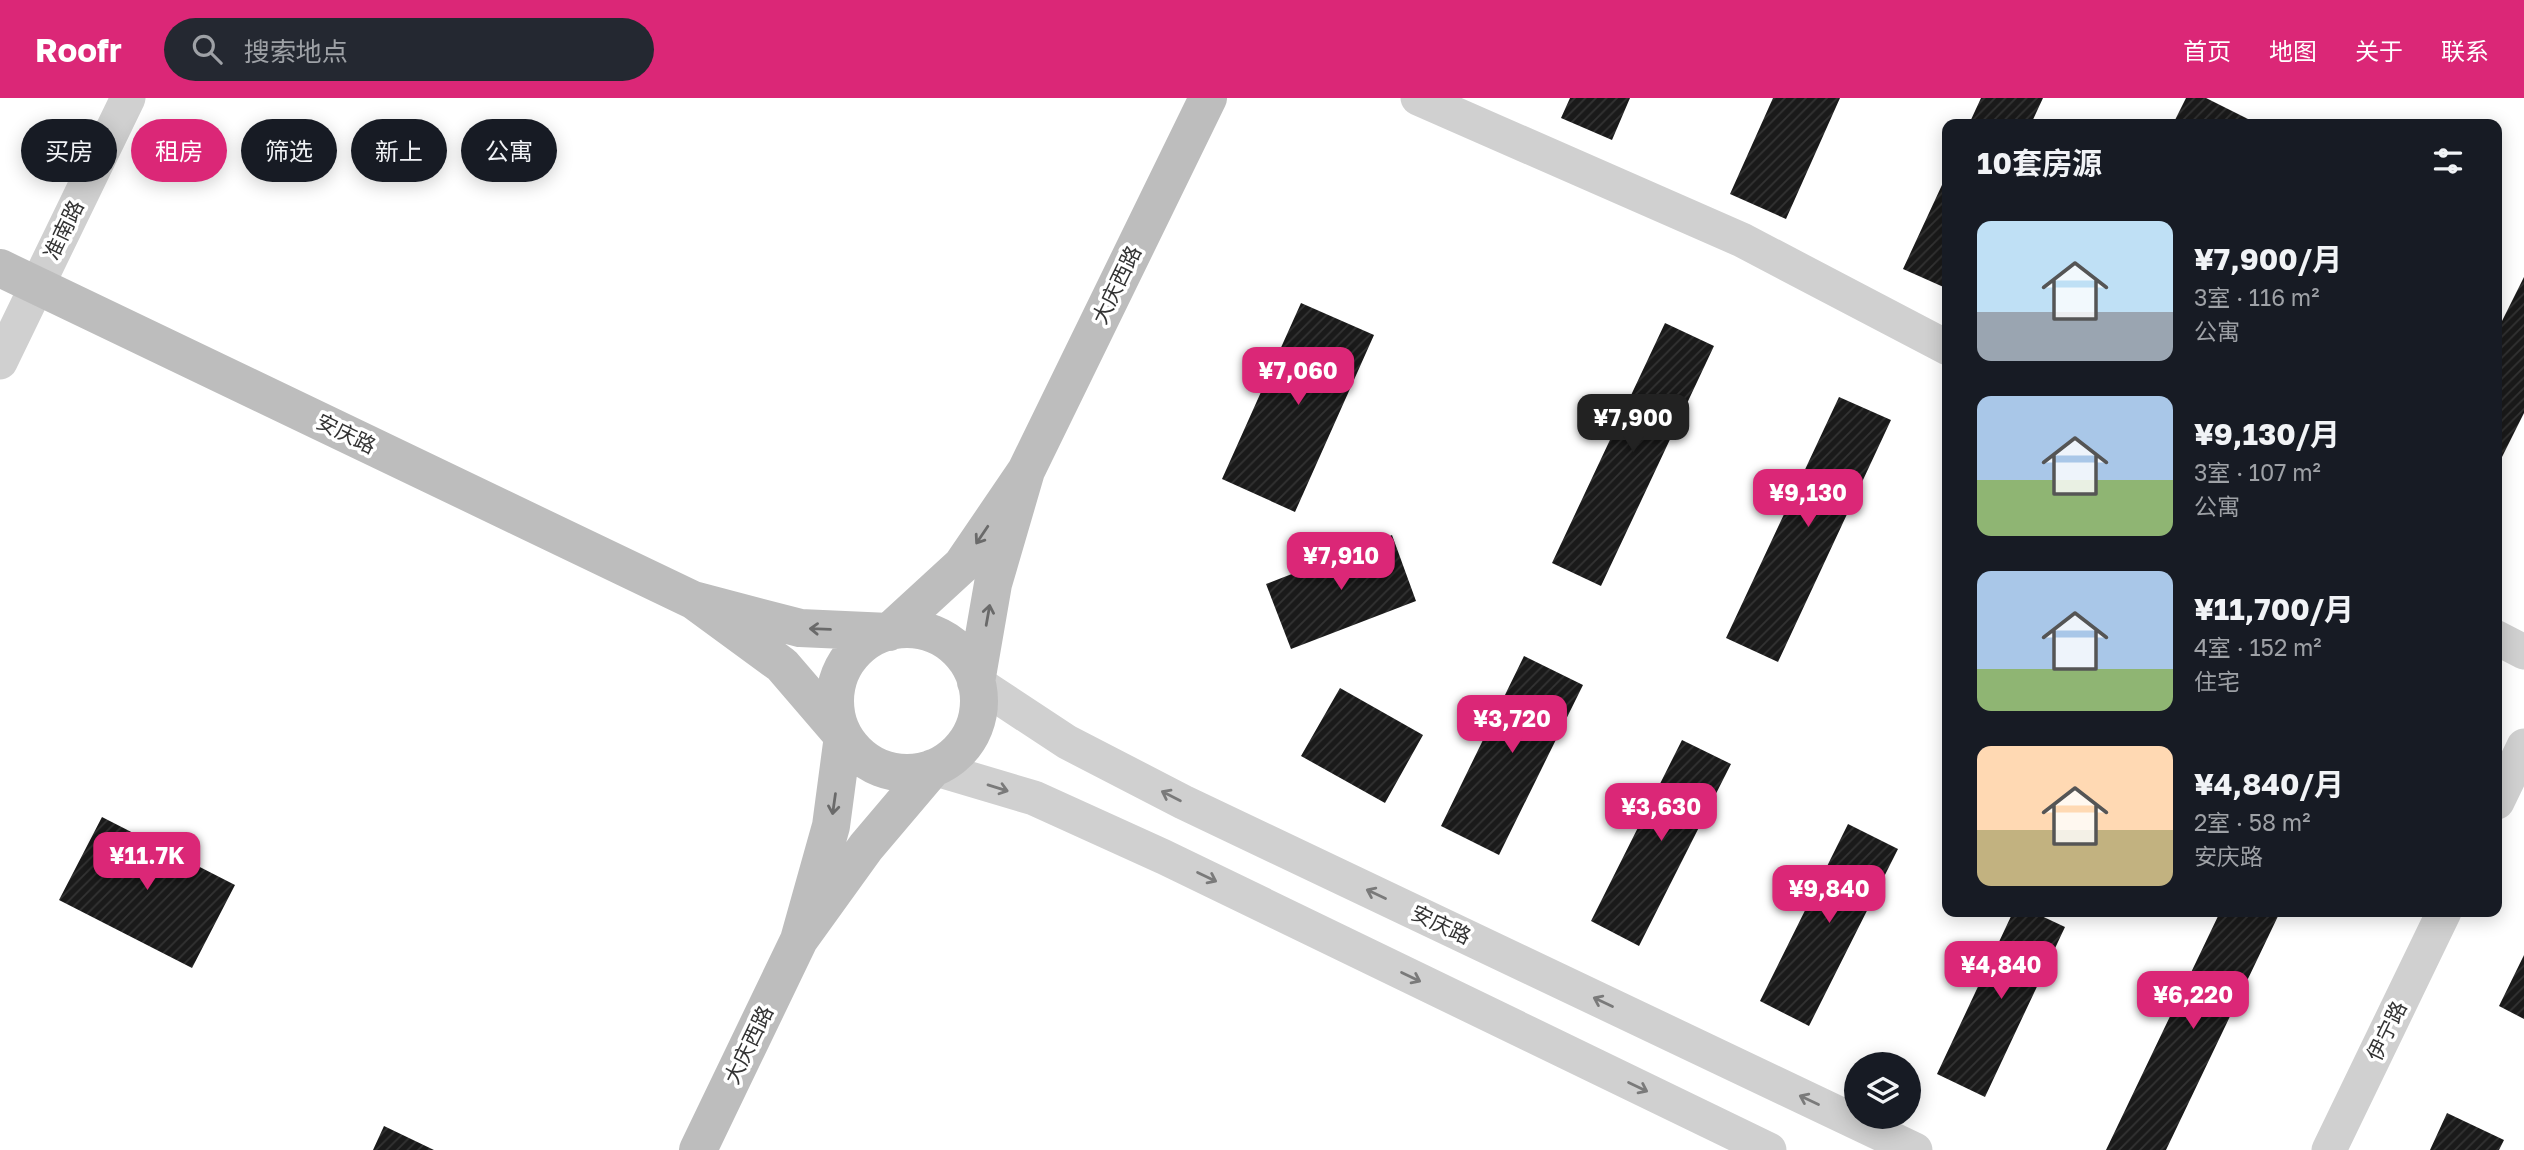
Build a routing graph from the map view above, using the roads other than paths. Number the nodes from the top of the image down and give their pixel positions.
1 (128, 98) edge
2 (1208, 98) edge
3 (1418, 98) edge
4 (0, 268) edge
5 (37, 286) junction
6 (1942, 345) edge
7 (0, 362) edge
8 (1026, 471) junction
9 (693, 600) junction
10 (889, 632) junction
11 (2502, 641) edge
12 (2524, 652) edge
13 (976, 682) junction
14 (843, 736) junction
15 (2524, 746) edge
16 (933, 768) junction
17 (2502, 792) edge
18 (2442, 917) edge
19 (799, 940) junction
20 (698, 1150) edge
21 (1769, 1150) edge
22 (1915, 1150) edge
23 (2329, 1150) edge

1 - 5 street, 准南路
2 - 8 main road, 大庆西路
3 - 6 street
4 - 5 main road, 安庆路
5 - 7 street, 准南路
5 - 9 main road, 安庆路
8 -> 10 main road
13 -> 8 main road
10 -> 9 main road
9 - 14 main road
10 - 13 main road
10 - 14 main road
11 - 12 street
13 - 16 main road
22 -> 13 street, 安庆路
14 - 16 main road
14 -> 19 main road
15 - 17 street
16 - 19 main road
16 -> 21 street
18 - 23 street, 伊宁路
19 - 20 main road, 大庆西路

